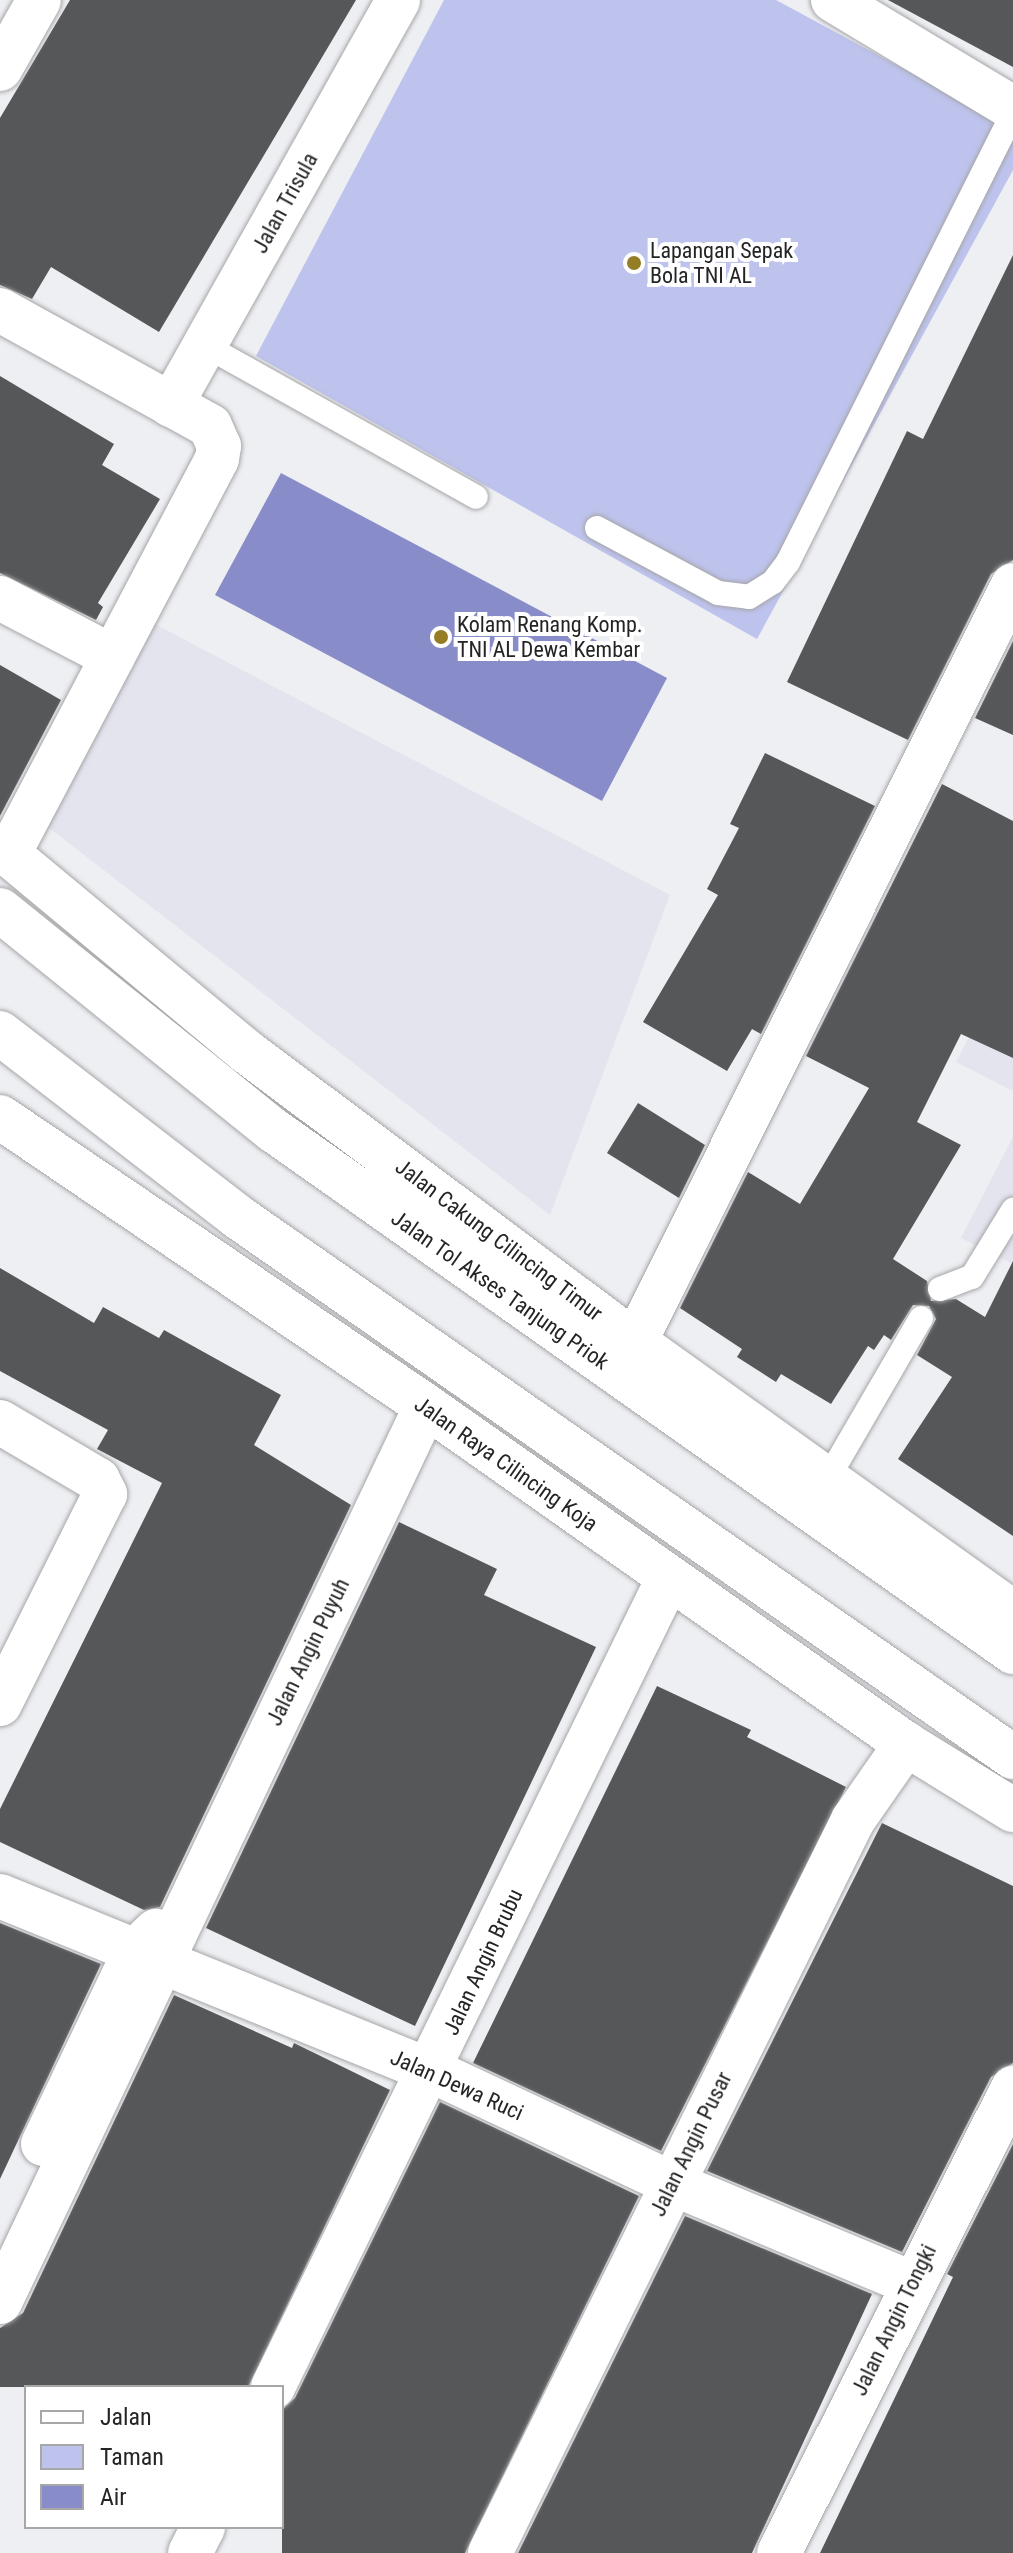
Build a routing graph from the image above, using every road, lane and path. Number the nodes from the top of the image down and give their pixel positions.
1 (39, 0) edge
2 (398, 0) edge
3 (833, 0) edge
4 (0, 69) edge
5 (1013, 111) edge
6 (0, 310) edge
7 (206, 346) junction
8 (171, 405) junction
9 (476, 497) dead end
10 (597, 528) dead end
11 (1013, 585) edge
12 (0, 598) edge
13 (113, 657) junction
14 (4, 850) edge
15 (0, 910) edge
16 (0, 1033) edge
17 (0, 1117) edge
18 (1013, 1210) edge
19 (940, 1289) dead end
20 (921, 1318) dead end
21 (635, 1342) junction
22 (426, 1406) junction
23 (0, 1422) edge
24 (828, 1478) junction
25 (668, 1579) junction
26 (1013, 1613) edge
27 (1013, 1652) edge
28 (0, 1704) edge
29 (906, 1744) junction
30 (1013, 1757) edge
31 (1013, 1810) edge
32 (0, 1896) edge
33 (150, 1956) junction
34 (432, 2071) junction
35 (1013, 2088) edge
36 (671, 2183) junction
37 (0, 2233) edge
38 (911, 2283) junction
39 (0, 2302) edge
40 (274, 2385) edge
41 (202, 2529) edge
42 (190, 2553) edge
43 (490, 2553) edge
44 (779, 2553) edge

1 - 4 main road
2 - 7 main road, Jalan Trisula
3 - 5 main road
5 - 10 lane
6 - 8 main road
7 - 8 main road, Jalan Trisula
7 - 9 lane
8 - 13 main road
11 - 21 main road
12 - 13 main road
13 - 14 main road
14 - 21 main road, Jalan Cakung Cilincing Timur
15 - 27 main road, Jalan Tol Akses Tanjung Priok
16 - 30 main road
17 - 22 main road, Jalan Raya Cilincing Koja
18 - 19 lane
20 - 24 lane
21 - 24 main road, Jalan Cakung Cilincing Timur
22 - 25 main road, Jalan Raya Cilincing Koja
22 - 33 main road, Jalan Angin Puyuh
23 - 28 main road
24 - 26 main road, Jalan Cakung Cilincing Timur
25 - 29 main road, Jalan Raya Cilincing Koja
25 - 34 main road, Jalan Angin Brubu
29 - 31 main road, Jalan Raya Cilincing Koja
29 - 36 main road, Jalan Angin Pusar
32 - 33 main road, Jalan Dewa Ruci
33 - 34 main road, Jalan Dewa Ruci
33 - 37 main road, Jalan Angin Puyuh
33 - 39 main road, Jalan Angin Puyuh
34 - 36 main road, Jalan Dewa Ruci
34 - 40 main road, Jalan Angin Brubu
35 - 38 main road, Jalan Angin Tongki
36 - 38 main road, Jalan Dewa Ruci
36 - 43 main road, Jalan Angin Pusar
38 - 44 main road, Jalan Angin Tongki
41 - 42 main road

